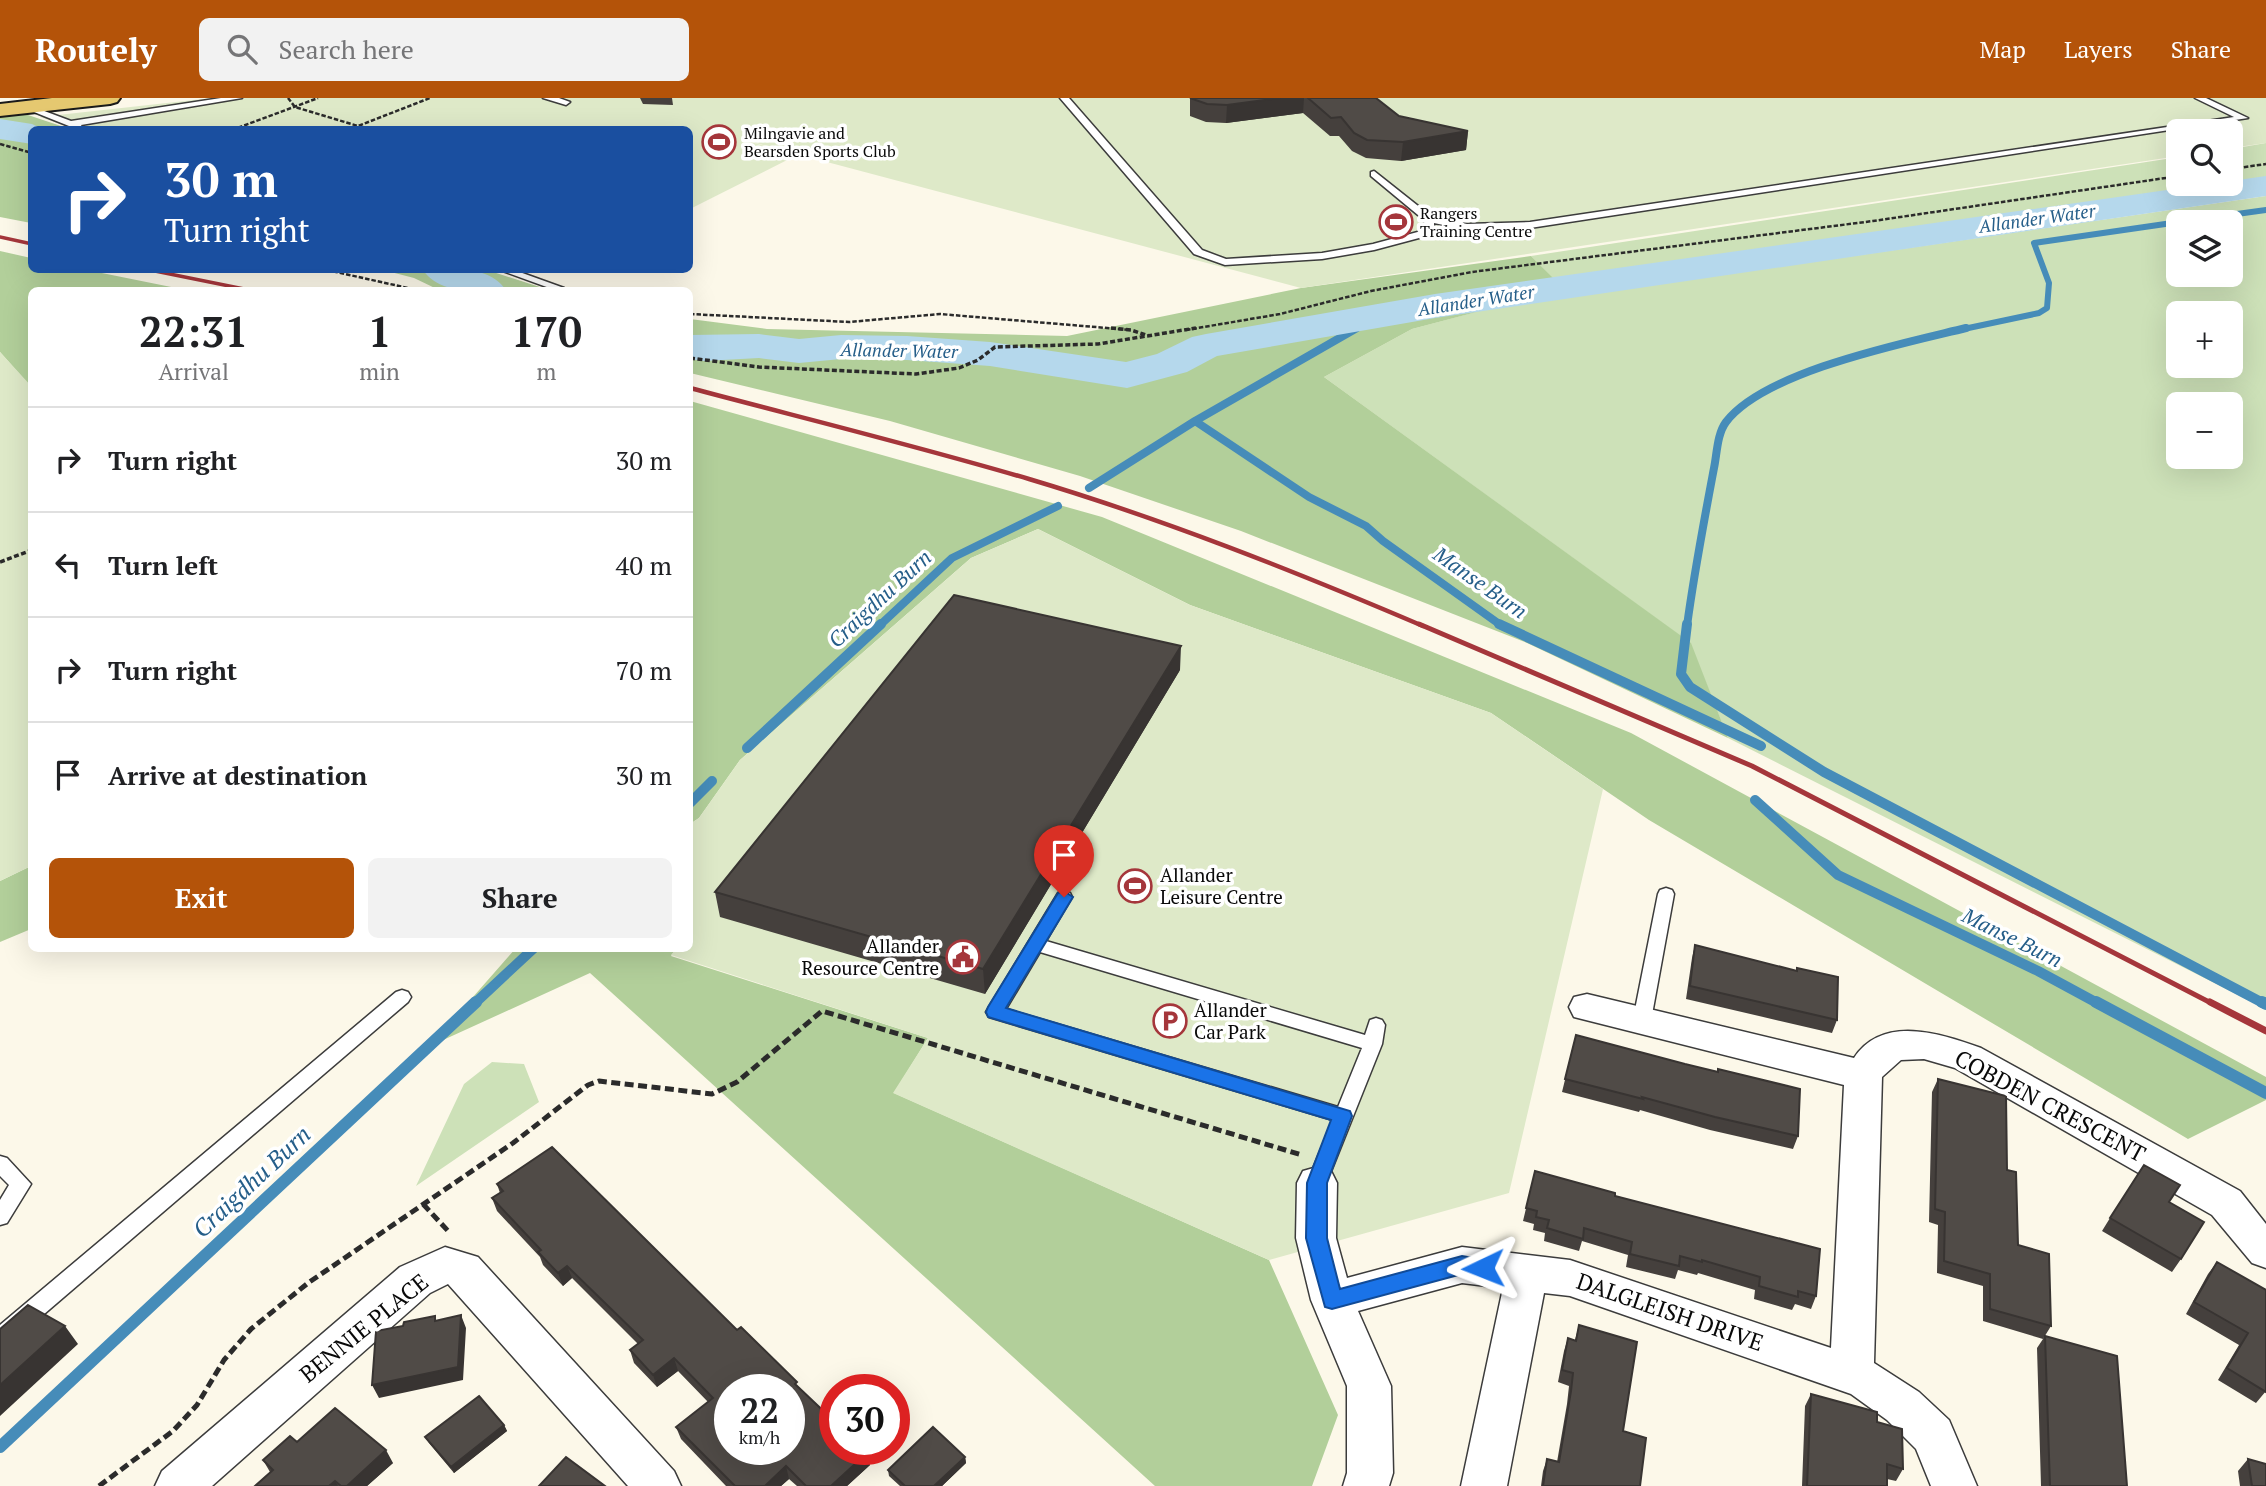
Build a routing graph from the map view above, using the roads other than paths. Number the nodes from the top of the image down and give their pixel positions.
1 (110, 98) edge
2 (238, 98) edge
3 (547, 98) edge
4 (1064, 98) edge
5 (2199, 98) edge
6 (566, 102) dead end
7 (28, 107) junction
8 (0, 110) edge
9 (69, 124) junction
10 (75, 126) edge
11 (1374, 174) dead end
12 (1429, 219) junction
13 (514, 273) edge
14 (556, 287) edge
15 (1666, 894) dead end
16 (1064, 897) dead end
17 (1035, 944) junction
18 (402, 997) dead end
19 (1587, 1007) dead end
20 (1642, 1020) junction
21 (1863, 1075) junction
22 (1343, 1116) junction
23 (0, 1164) edge
24 (1321, 1172) joint
25 (0, 1217) edge
26 (2266, 1251) edge
27 (1527, 1272) junction
28 (1332, 1300) junction
29 (0, 1338) edge
30 (1852, 1374) junction
31 (178, 1486) edge
32 (658, 1486) edge
33 (1366, 1486) edge
34 (1485, 1486) edge
35 (1954, 1486) edge

1 - 7 main road
2 - 9 lane
3 - 6 lane
4 - 12 lane
5 - 12 lane
7 - 8 main road
7 - 9 lane
9 - 10 lane
11 - 12 lane
13 - 14 lane
15 - 20 lane
16 - 17 lane
17 - 22 lane
17 - 22 lane
18 - 29 lane
19 - 20 street
20 - 21 street
21 - 26 street, COBDEN CRESCENT
21 - 30 street
22 - 24 lane
23 - 25 lane
24 - 28 street
27 - 28 street, DALGLEISH DRIVE
27 - 30 street, DALGLEISH DRIVE
27 - 34 street
28 - 33 street
30 - 35 street, DALGLEISH DRIVE
31 - 32 street, BENNIE PLACE

